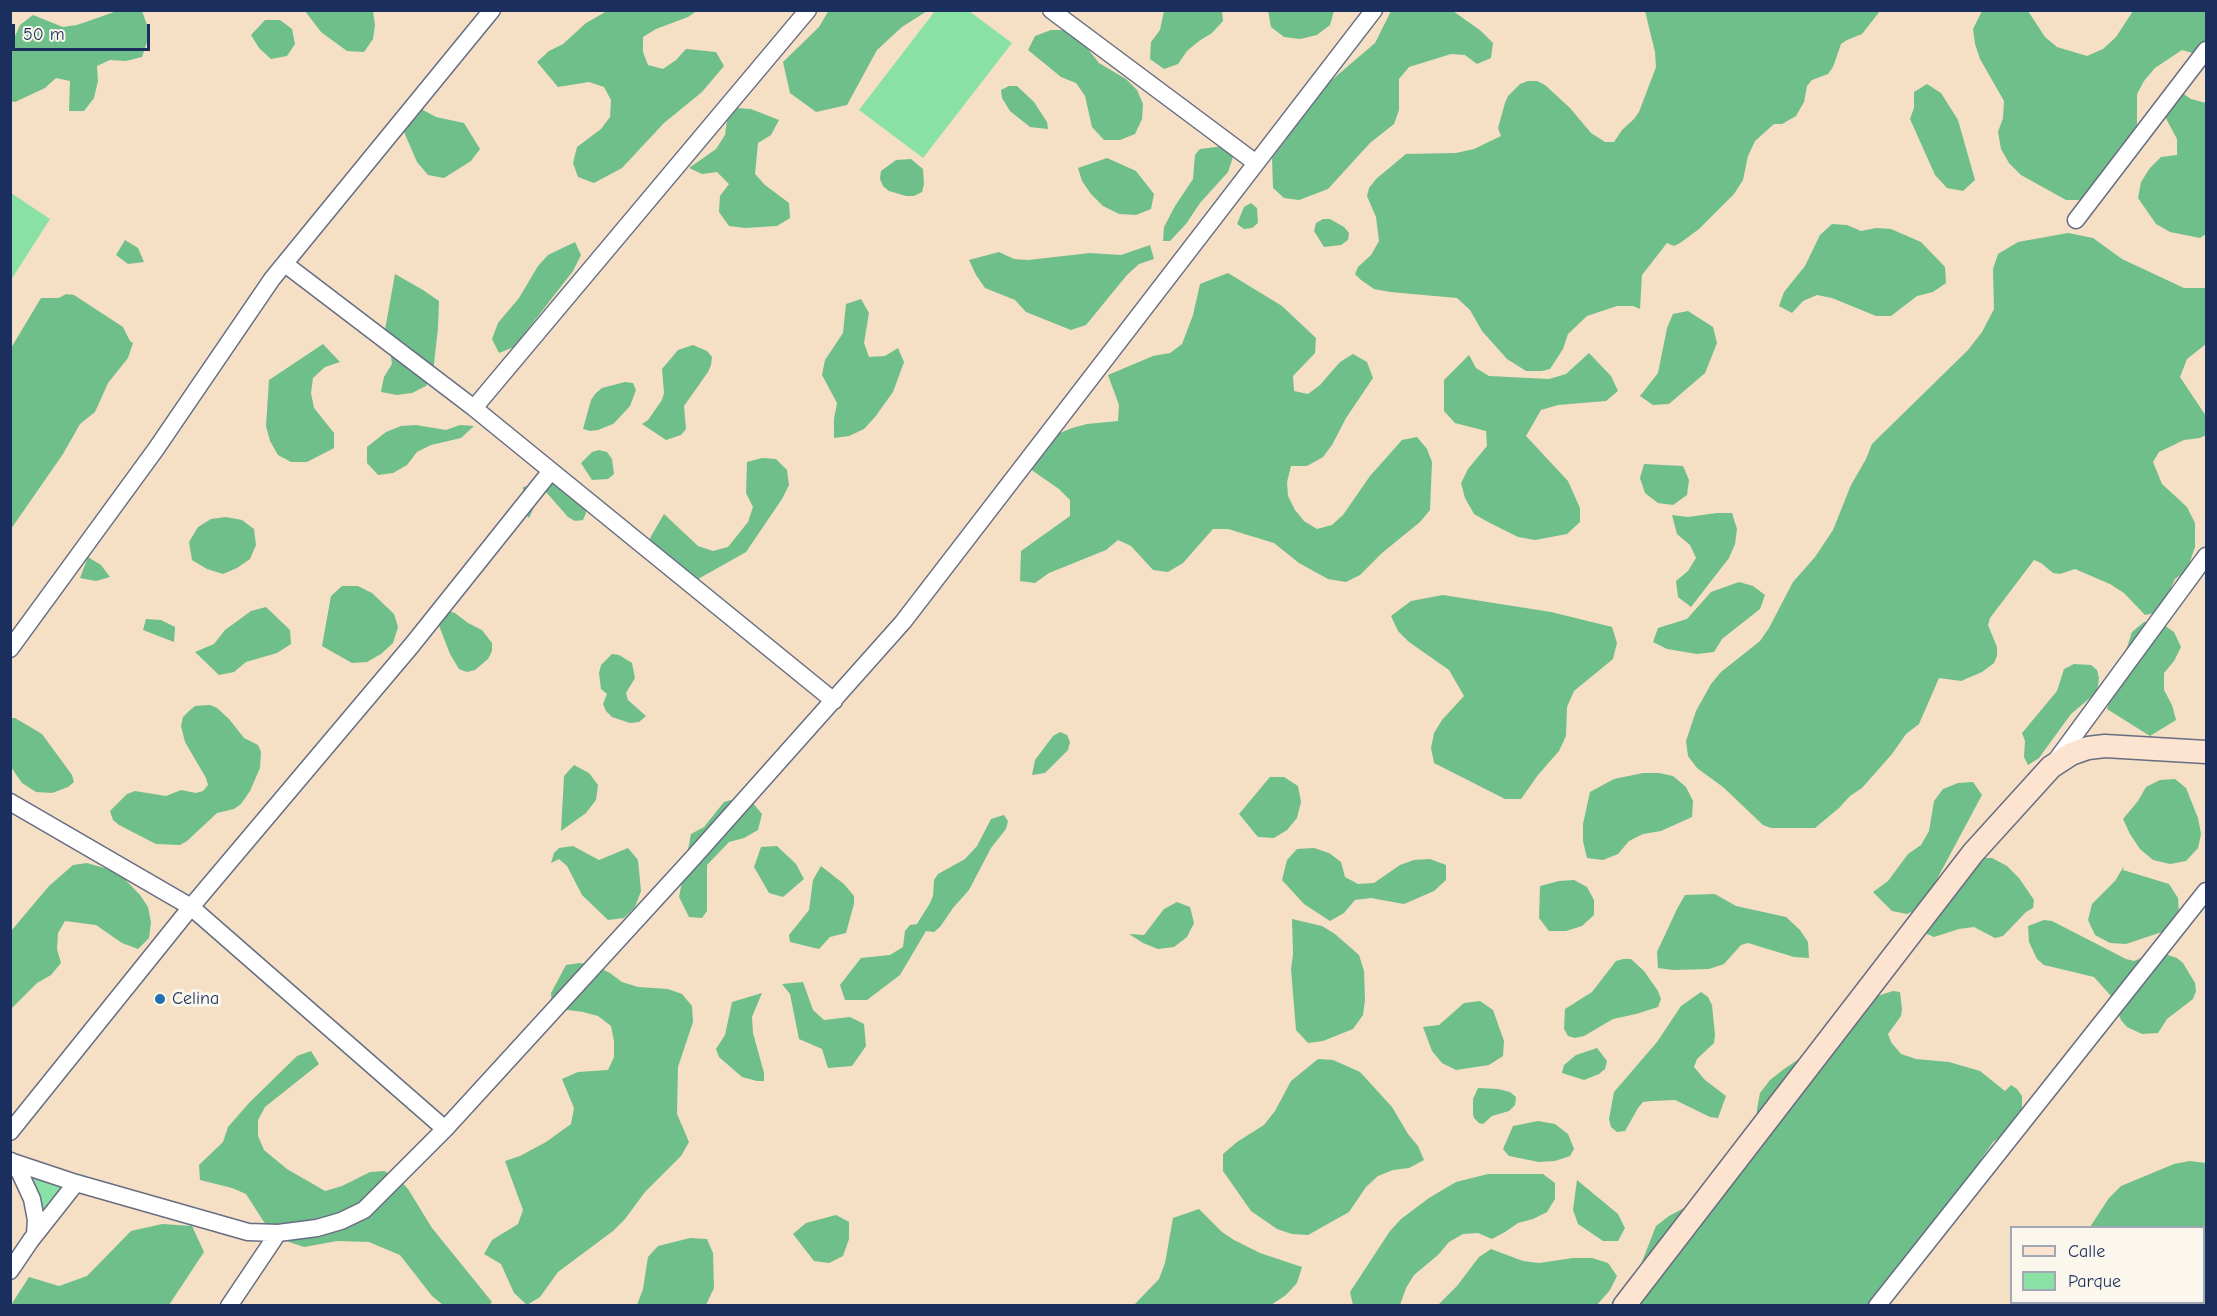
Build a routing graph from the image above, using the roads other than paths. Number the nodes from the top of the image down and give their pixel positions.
1 (492, 10) edge
2 (808, 10) edge
3 (1051, 10) edge
4 (1374, 10) edge
5 (2206, 50) edge
6 (1256, 163) junction
7 (2076, 220) dead end
8 (285, 264) junction
9 (474, 408) junction
10 (551, 471) junction
11 (2206, 556) edge
12 (10, 649) edge
13 (834, 701) junction
14 (2206, 752) edge
15 (2050, 767) junction
16 (10, 802) edge
17 (2206, 891) edge
18 (191, 907) junction
19 (445, 1129) junction
20 (10, 1132) edge
21 (11, 1161) edge
22 (76, 1183) junction
23 (278, 1233) junction
24 (35, 1234) junction
25 (10, 1271) edge
26 (229, 1305) edge
27 (1624, 1305) edge
28 (1878, 1305) edge

1 - 8 street
2 - 9 street
3 - 6 street
4 - 6 street
5 - 7 street
6 - 13 street
8 - 9 street
8 - 12 street
9 - 10 street
10 - 13 street
10 - 18 street
11 - 15 street
13 - 19 street
14 - 15 street
15 - 27 street
16 - 18 street
17 - 28 street
18 - 19 street
18 - 20 street
19 - 23 street
21 - 22 street
21 - 24 street
22 - 23 street
22 - 24 street
23 - 26 street
24 - 25 street

